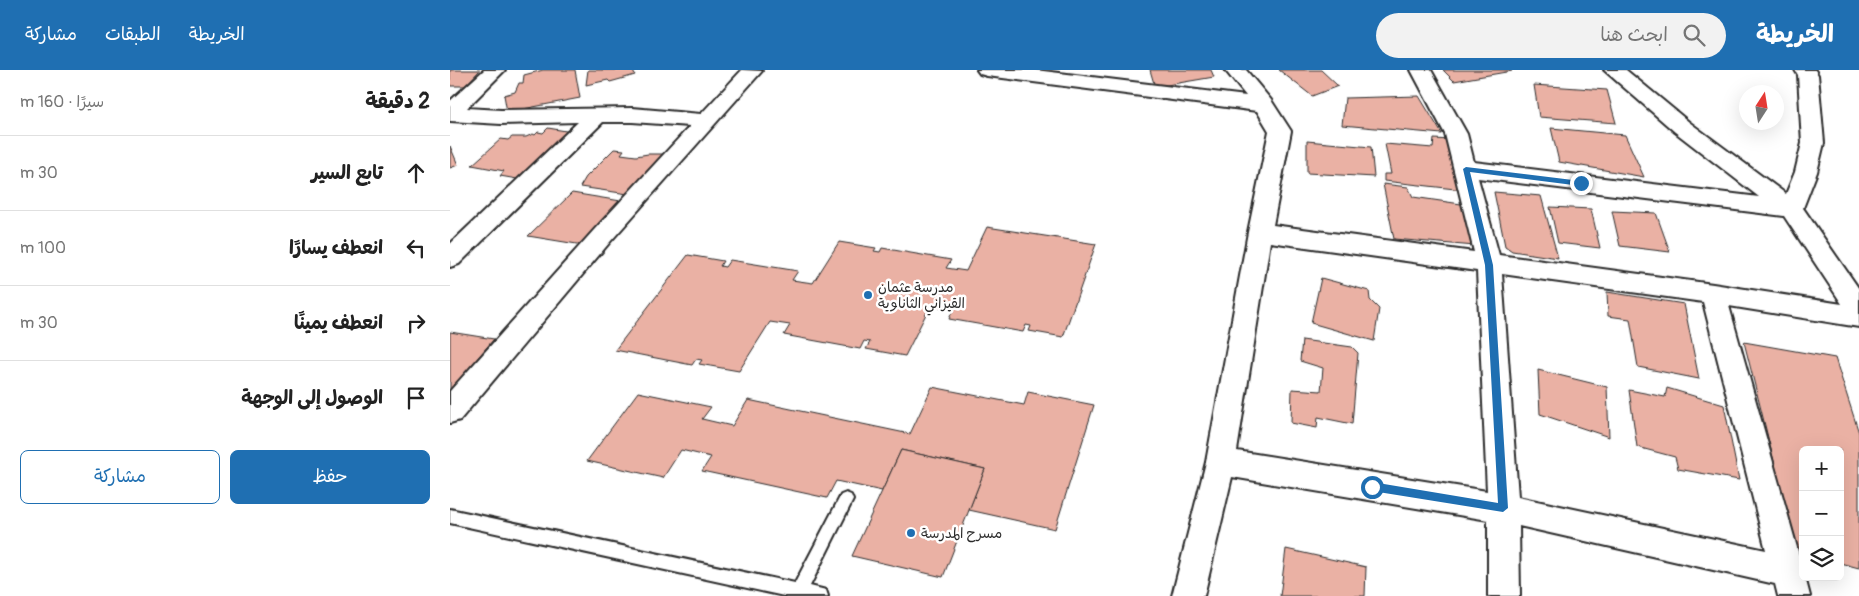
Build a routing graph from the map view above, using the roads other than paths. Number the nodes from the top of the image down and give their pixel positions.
1 (495, 70) edge
2 (987, 70) edge
3 (1234, 70) edge
4 (1421, 70) edge
5 (1614, 70) edge
6 (1805, 70) edge
7 (752, 71) dead end
8 (1264, 105) junction
9 (450, 114) edge
10 (598, 116) junction
11 (706, 121) junction
12 (1466, 169) junction
13 (1791, 209) junction
14 (1260, 232) junction
15 (450, 258) edge
16 (1489, 265) junction
17 (1713, 294) junction
18 (1859, 309) edge
19 (1859, 317) edge
20 (450, 411) edge
21 (1221, 462) junction
22 (846, 500) dead end
23 (1503, 508) junction
24 (450, 516) edge
25 (1790, 584) edge
26 (797, 593) edge
27 (820, 596) edge
28 (1188, 596) edge
29 (1504, 596) edge

1 - 9 street
2 - 8 street
3 - 8 street
4 - 12 street
5 - 13 street
6 - 13 street
7 - 11 street
8 - 14 street
9 - 10 street
10 - 11 street
10 - 15 street
11 - 20 street
12 - 13 street
12 - 16 street
13 - 18 street
14 - 16 street
14 - 21 street
16 - 17 street
16 - 23 street
17 - 19 street
17 - 25 street
21 - 23 street
21 - 28 street
22 - 26 lane
23 - 25 street
23 - 29 street
24 - 26 lane
26 - 27 lane

